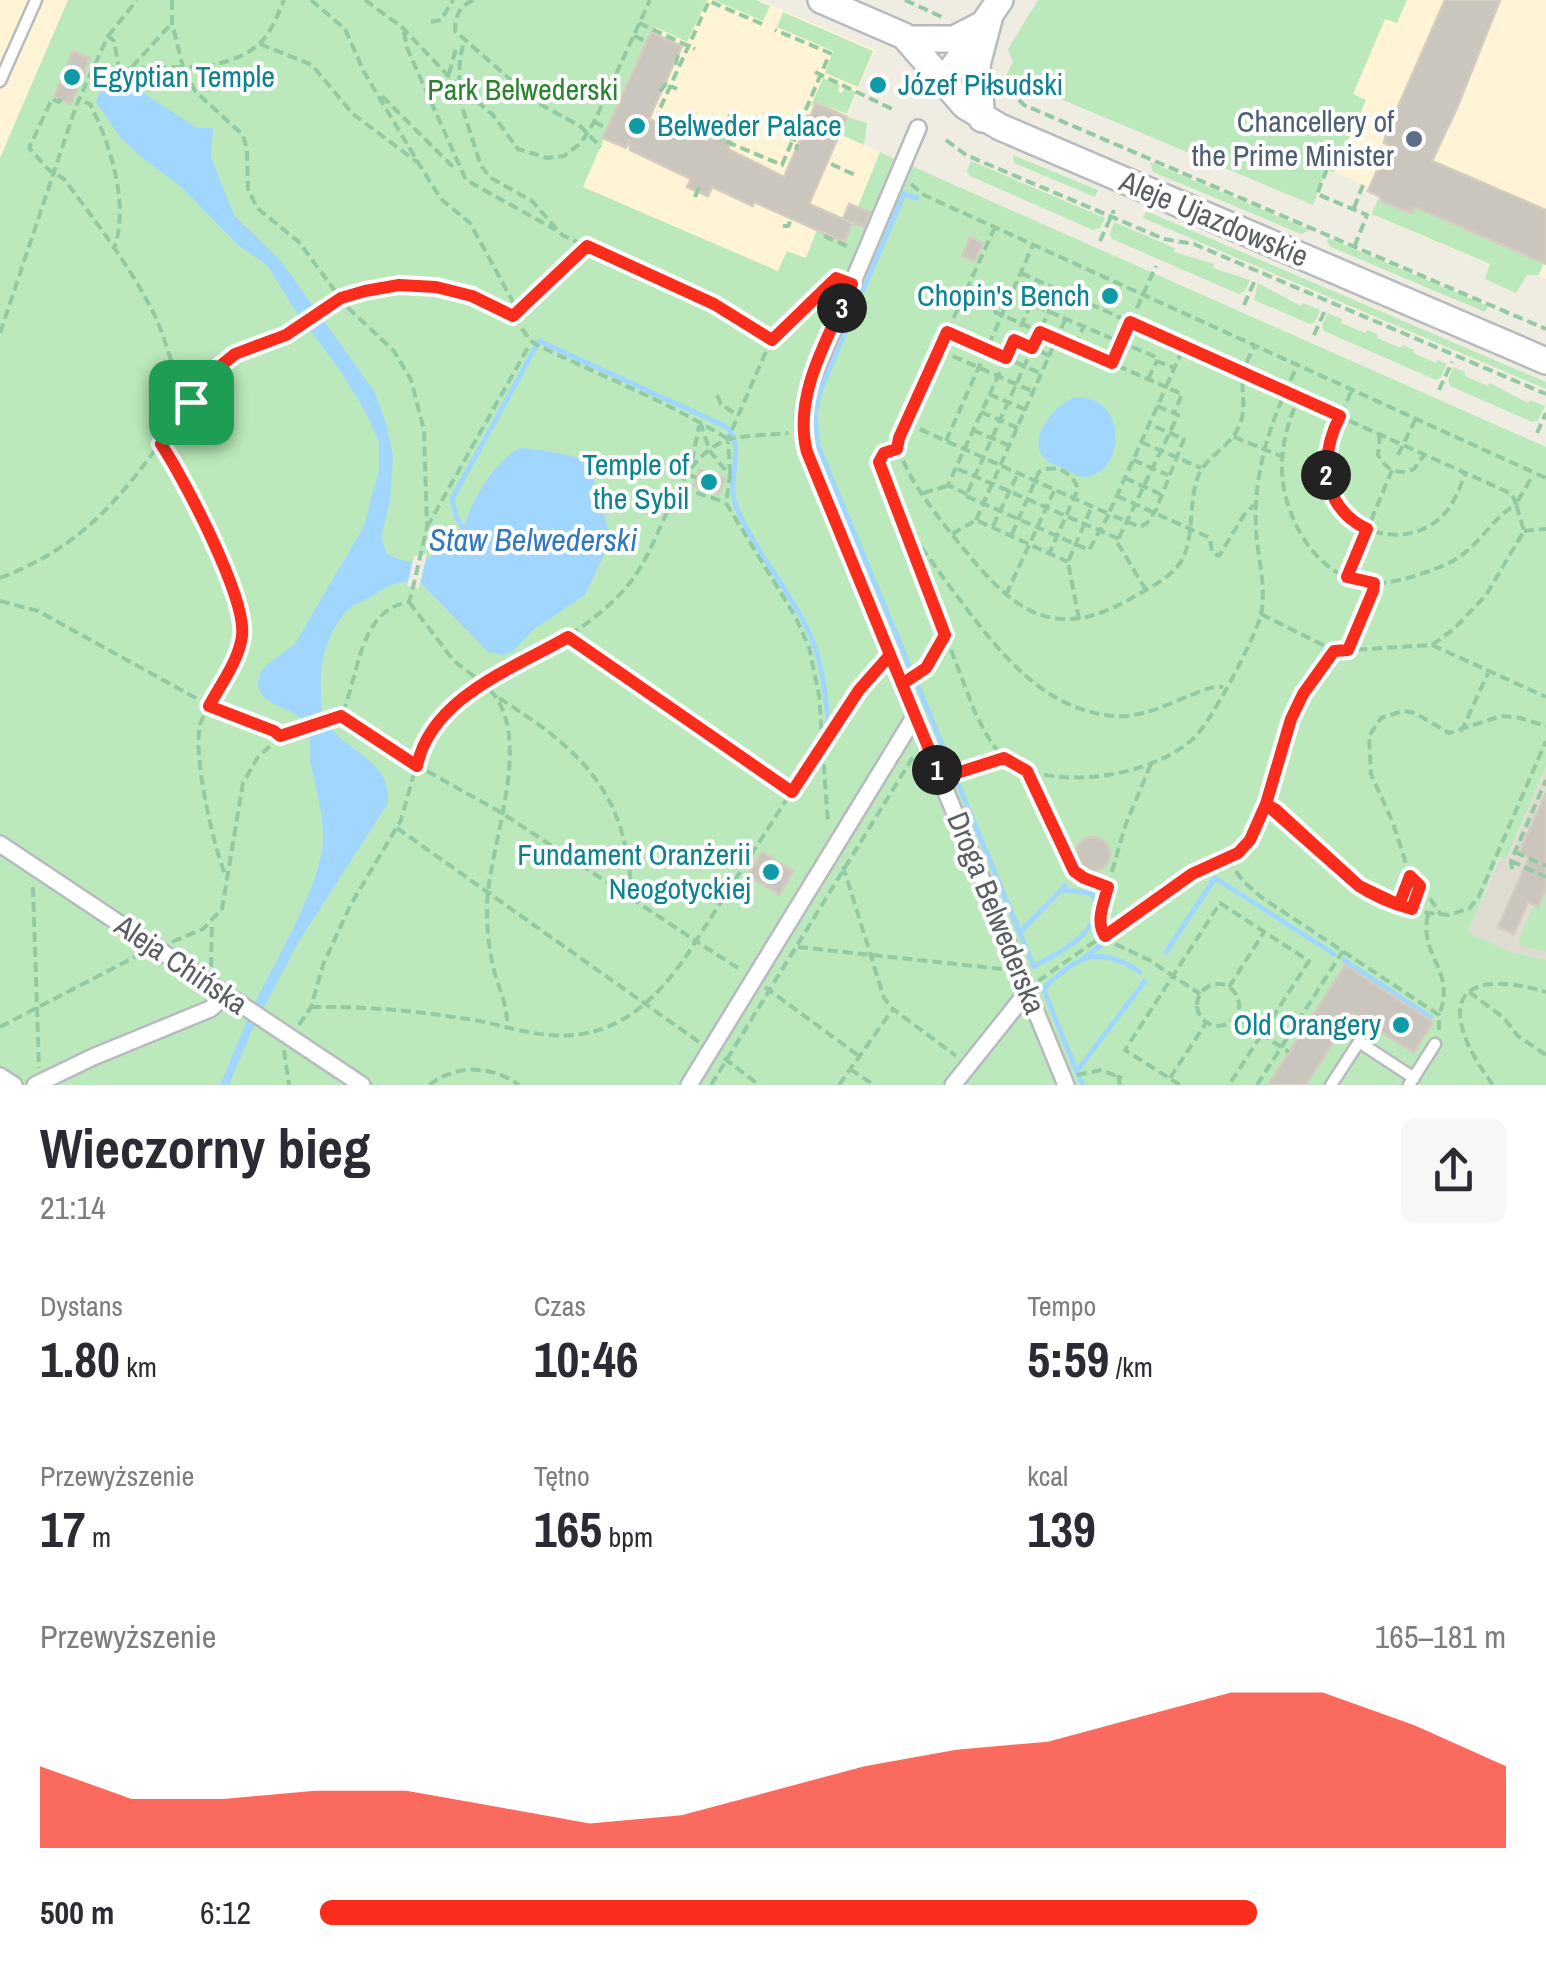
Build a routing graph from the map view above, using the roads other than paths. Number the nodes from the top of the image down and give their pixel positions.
1 (36, 0) edge
2 (820, 0) edge
3 (994, 10) edge
4 (908, 39) junction
5 (0, 81) edge
6 (943, 82) junction
7 (982, 118) junction
8 (918, 128) dead end
9 (1546, 361) edge
10 (915, 716) junction
11 (0, 844) edge
12 (1028, 991) junction
13 (232, 999) junction
14 (1436, 1044) road end
15 (0, 1076) edge
16 (1411, 1081) edge
17 (1064, 1083) edge
18 (14, 1085) edge
19 (36, 1085) edge
20 (362, 1085) edge
21 (689, 1085) edge
22 (953, 1085) edge
23 (1331, 1085) edge

1 - 5 lane
2 - 4 street
3 - 4 street
3 - 6 street
3 - 7 street
4 - 6 street, Aleje Ujazdowskie
6 - 7 street, Aleje Ujazdowskie
7 - 9 street, Aleje Ujazdowskie
8 - 10 street, Droga Belwederska
10 - 12 street, Droga Belwederska
10 - 21 street
11 - 13 street, Aleja Chińska
12 - 17 street, Droga Belwederska
12 - 22 street
13 - 19 street
13 - 20 street, Aleja Chińska
14 - 16 lane
15 - 18 street
16 - 23 lane

